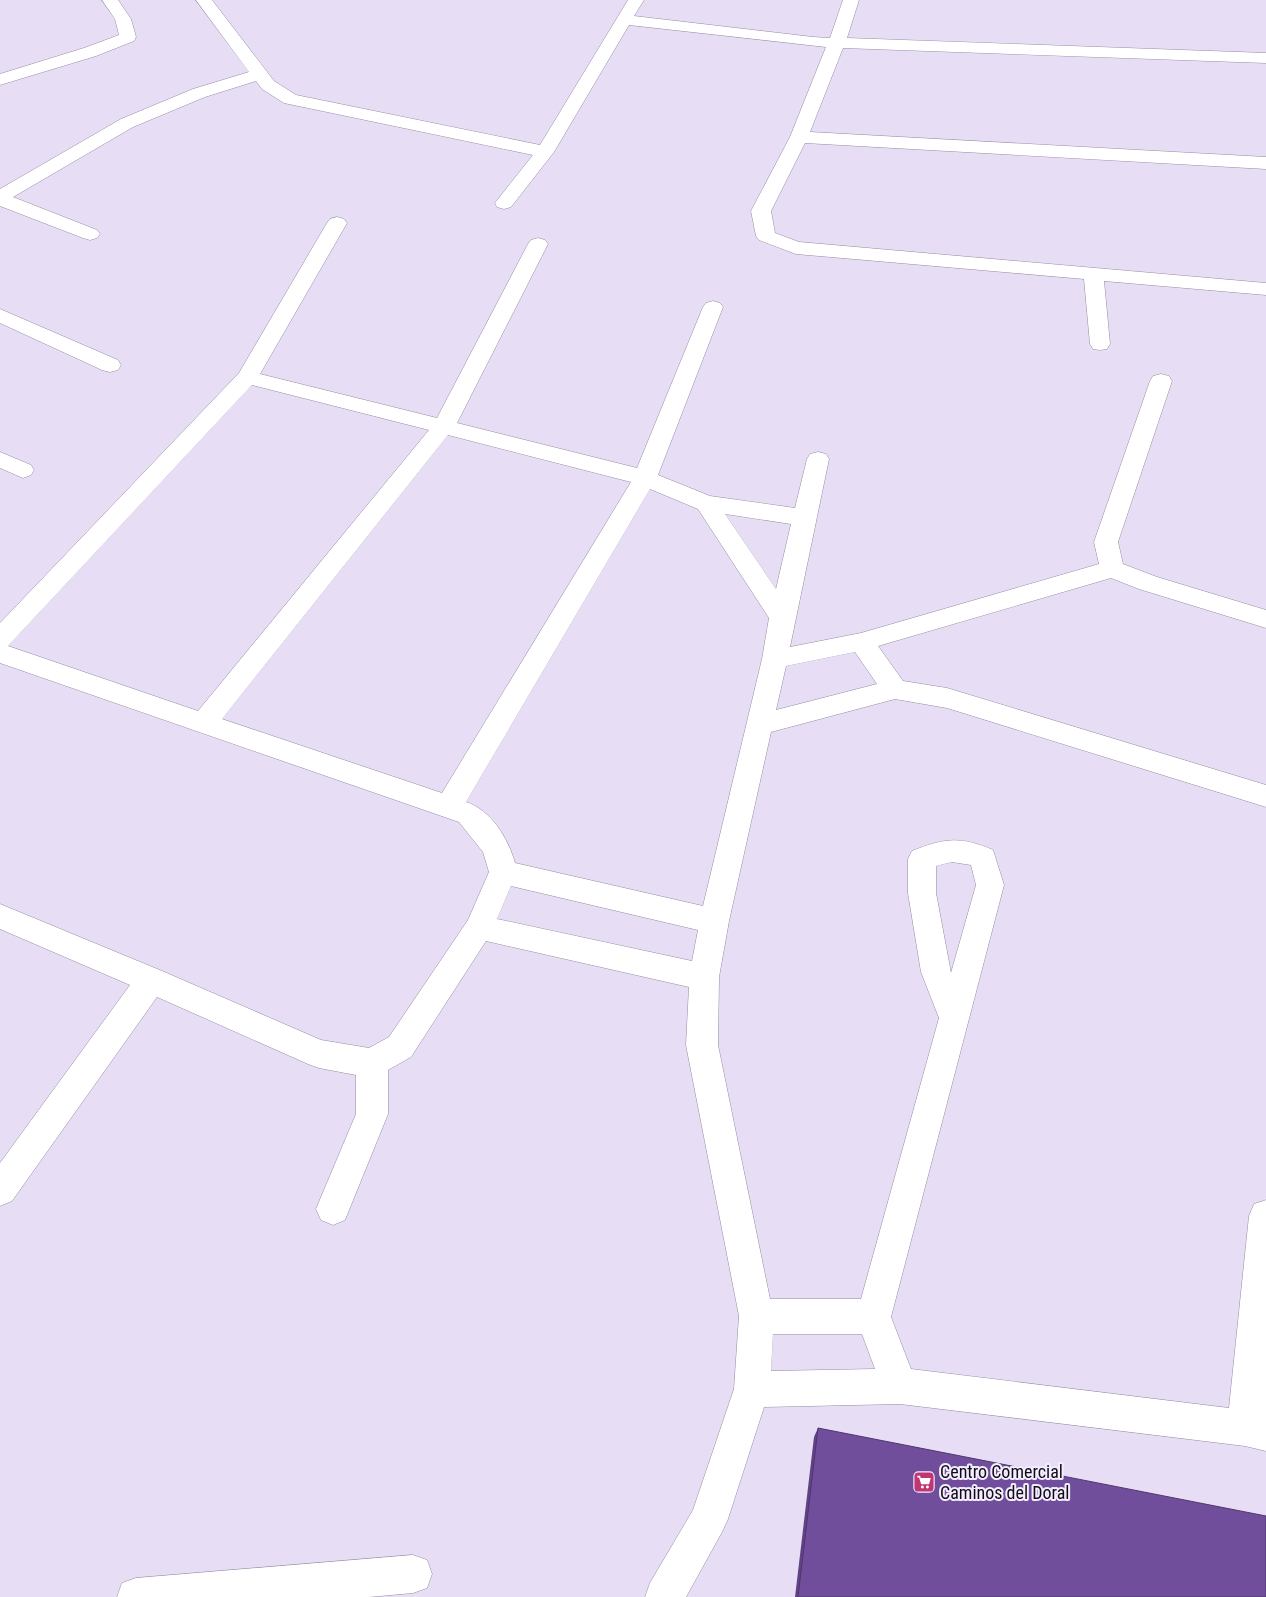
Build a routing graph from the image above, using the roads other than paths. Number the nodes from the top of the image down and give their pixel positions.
1 (110, 0) edge
2 (204, 0) edge
3 (636, 0) edge
4 (851, 0) edge
5 (624, 20) junction
6 (837, 42) junction
7 (1266, 58) edge
8 (260, 74) junction
9 (0, 80) edge
10 (799, 137) junction
11 (545, 152) junction
12 (1266, 163) edge
13 (0, 198) edge
14 (504, 202) dead end
15 (336, 223) dead end
16 (90, 234) dead end
17 (538, 244) dead end
18 (1093, 273) junction
19 (1266, 289) edge
20 (713, 307) dead end
21 (0, 315) edge
22 (1100, 344) dead end
23 (110, 366) dead end
24 (247, 377) junction
25 (1161, 381) dead end
26 (444, 426) junction
27 (0, 459) edge
28 (818, 459) dead end
29 (24, 470) dead end
30 (645, 478) junction
31 (706, 503) junction
32 (806, 518) junction
33 (1112, 569) junction
34 (782, 618) junction
35 (1266, 619) edge
36 (0, 639) edge
37 (861, 642) junction
38 (0, 653) edge
39 (775, 659) junction
40 (895, 689) junction
41 (204, 722) junction
42 (760, 725) junction
43 (1266, 796) edge
44 (448, 807) junction
45 (503, 872) junction
46 (0, 916) edge
47 (714, 921) junction
48 (480, 927) junction
49 (704, 977) junction
50 (152, 980) junction
51 (955, 1020) dead end
52 (372, 1063) junction
53 (0, 1190) edge
54 (333, 1209) dead end
55 (1266, 1216) edge
56 (756, 1316) junction
57 (874, 1317) junction
58 (900, 1386) junction
59 (752, 1389) junction
60 (1256, 1430) edge
61 (413, 1574) dead end
62 (136, 1597) edge
63 (664, 1597) edge

1 - 9 street
2 - 8 street
3 - 5 street
4 - 6 street
5 - 6 street
5 - 11 street
6 - 7 street
6 - 10 street
8 - 11 street
8 - 13 street
10 - 12 street
10 - 18 street
11 - 14 street
13 - 16 street
15 - 24 street
17 - 26 street
18 - 19 street
18 - 22 street
20 - 30 street
21 - 23 street
24 - 26 street
24 - 36 street
25 - 33 street
26 - 30 street
26 - 41 street
27 - 29 street
28 - 32 street
30 - 31 street
30 - 44 street
31 - 32 street
31 - 34 street
32 - 34 street
33 - 35 street
33 - 37 street
34 - 39 street
37 - 39 street
37 - 40 street
38 - 41 street
39 - 42 street
40 - 42 street
40 - 43 street
41 - 44 street
42 - 47 street
44 - 45 street
45 - 47 street
45 - 48 street
46 - 50 street
47 - 49 street
48 - 49 street
48 - 52 street
49 - 56 street
50 - 52 street
50 - 53 street
51 - 57 street
52 - 54 street
55 - 60 street
56 - 57 street
56 - 59 street
57 - 58 street
58 - 59 street
58 - 60 street
59 - 63 street
61 - 62 street

